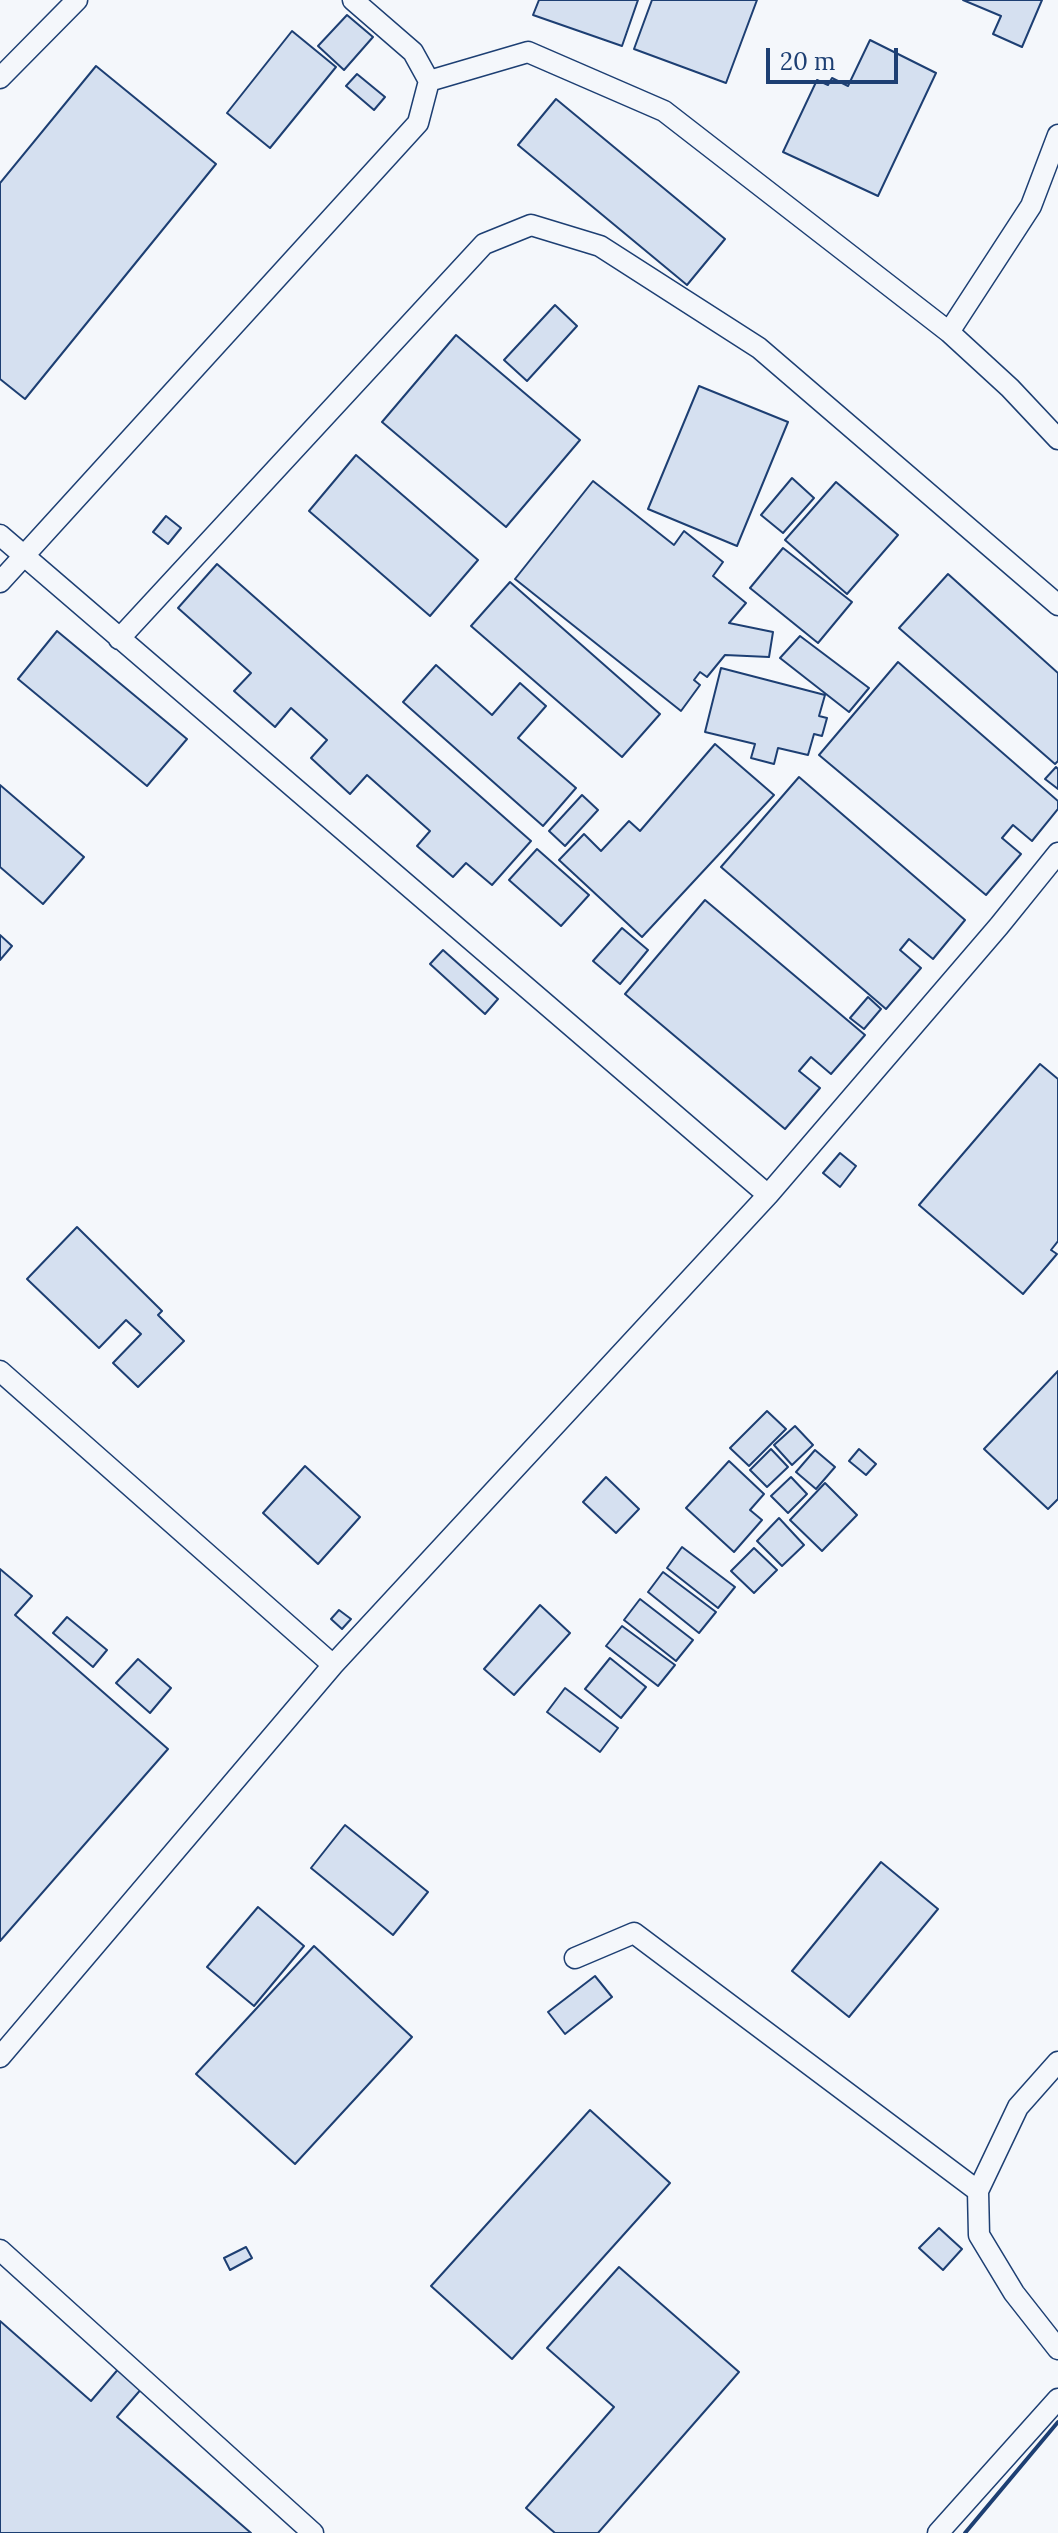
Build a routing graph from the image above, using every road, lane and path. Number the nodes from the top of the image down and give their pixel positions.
1 (77, 0) edge
2 (353, 0) edge
3 (0, 78) edge
4 (429, 81) junction
5 (1058, 135) edge
6 (949, 332) junction
7 (1058, 439) edge
8 (0, 535) edge
9 (24, 556) junction
10 (0, 582) edge
11 (1058, 605) edge
12 (119, 639) junction
13 (1058, 853) edge
14 (768, 1195) junction
15 (0, 1371) edge
16 (333, 1665) junction
17 (575, 1958) dead end
18 (0, 2057) edge
19 (1058, 2062) edge
20 (978, 2191) junction
21 (0, 2250) edge
22 (1058, 2349) edge
23 (1058, 2399) edge
24 (313, 2533) edge
25 (938, 2533) edge

1 - 3 lane
2 - 4 lane
4 - 6 lane
4 - 9 lane
5 - 6 lane
6 - 7 lane
8 - 9 lane
9 - 10 lane
9 - 12 lane
11 - 12 lane
12 - 14 lane
13 - 14 lane
14 - 16 lane
15 - 16 lane
16 - 18 lane
17 - 20 lane
19 - 20 lane
20 - 22 lane
21 - 24 lane
23 - 25 lane

